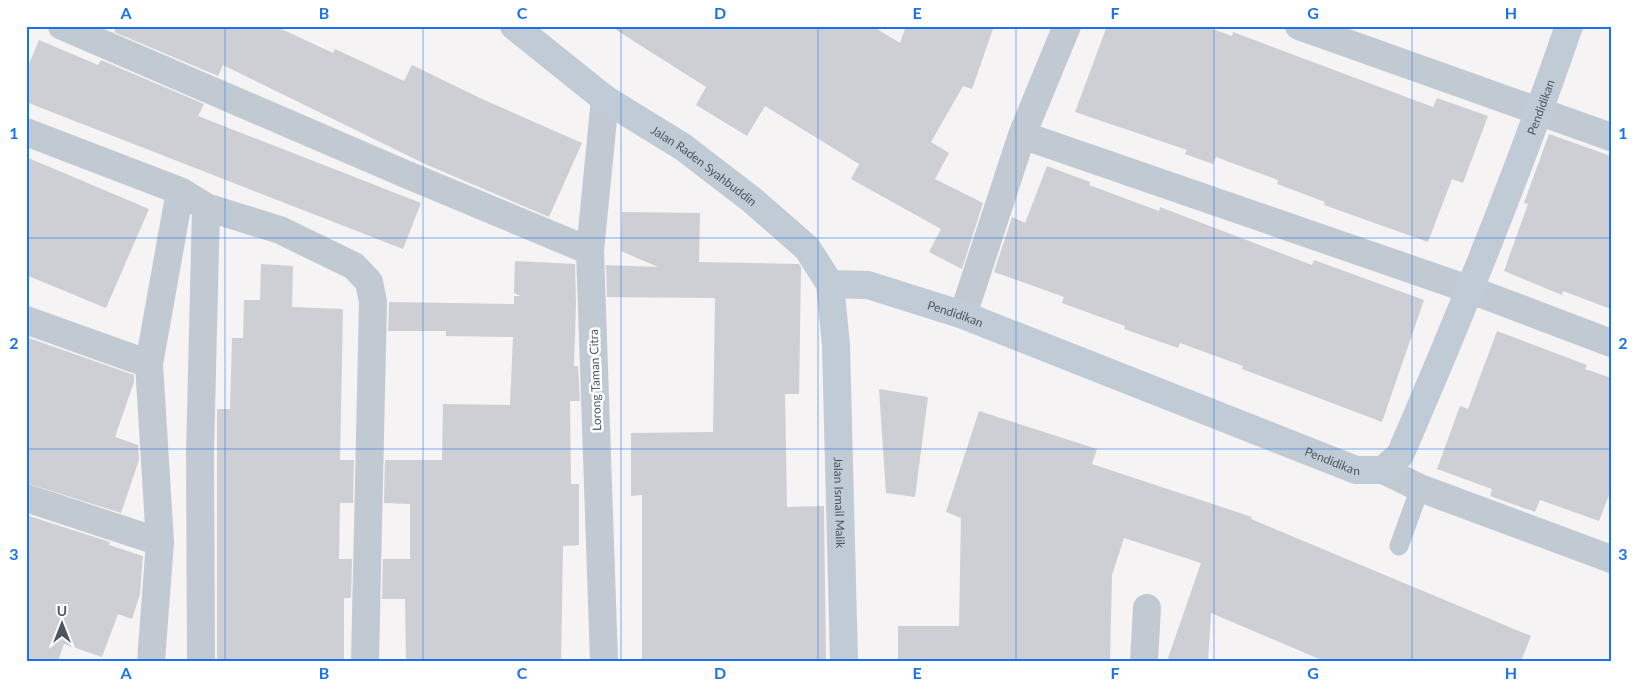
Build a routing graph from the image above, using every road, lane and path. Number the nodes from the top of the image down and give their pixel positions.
1 (62, 26) edge
2 (514, 26) edge
3 (1066, 26) edge
4 (1299, 26) edge
5 (1569, 26) edge
6 (606, 99) junction
7 (1540, 113) junction
8 (26, 132) edge
9 (1022, 135) junction
10 (1611, 137) edge
11 (180, 191) junction
12 (206, 207) junction
13 (590, 251) junction
14 (830, 284) junction
15 (1471, 290) junction
16 (963, 316) junction
17 (26, 320) edge
18 (1611, 343) edge
19 (836, 345) joint
20 (149, 364) junction
21 (1383, 470) junction
22 (1420, 488) junction
23 (26, 498) edge
24 (160, 542) junction
25 (1399, 546) dead end
26 (1611, 559) edge
27 (1147, 608) dead end
28 (151, 661) edge
29 (201, 661) edge
30 (365, 661) edge
31 (604, 661) edge
32 (844, 661) edge
33 (1144, 661) edge

1 - 13 street
2 - 6 street, Jalan Raden Syahbuddin
3 - 9 street
4 - 7 street
5 - 7 street, Pendidikan
6 - 13 street, Lorong Taman Citra
6 - 14 street, Jalan Raden Syahbuddin
7 - 10 street
7 - 15 street, Pendidikan
8 - 11 street
9 - 15 street
9 - 16 street
11 - 12 street
11 - 20 street
12 - 29 street
12 - 30 street
13 - 31 street, Lorong Taman Citra
14 - 16 street, Pendidikan
14 - 19 street, Jalan Raden Syahbuddin
15 - 18 street
15 - 21 street, Pendidikan
16 - 21 street, Pendidikan
17 - 20 street
19 - 32 street, Jalan Ismail Malik
20 - 24 street
21 - 22 street
22 - 25 lane
22 - 26 street
23 - 24 street
24 - 28 street
27 - 33 street

